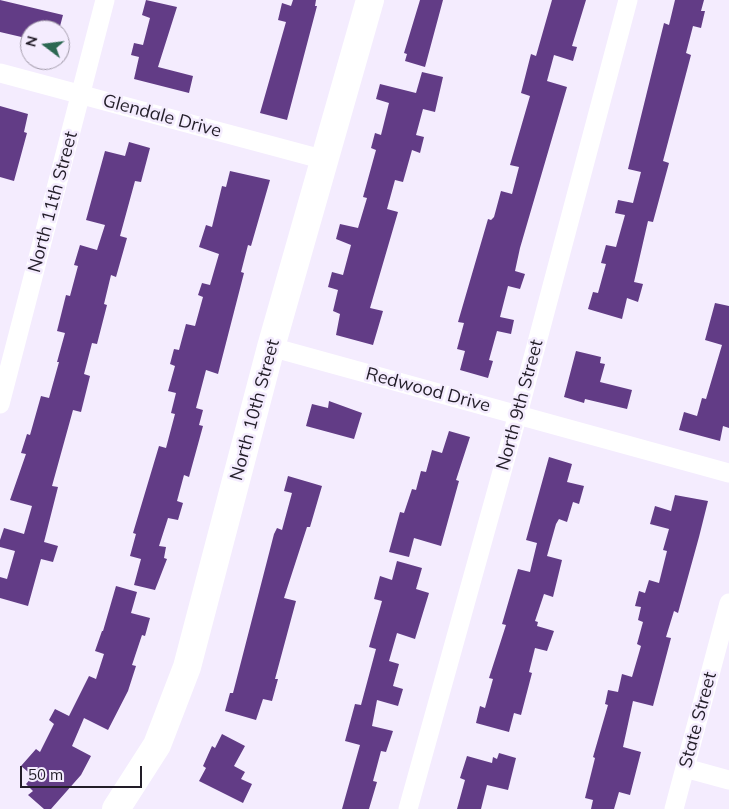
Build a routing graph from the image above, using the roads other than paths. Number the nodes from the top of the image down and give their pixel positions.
1 (105, 0) edge
2 (370, 0) edge
3 (628, 0) edge
4 (0, 73) edge
5 (81, 94) junction
6 (325, 160) junction
7 (271, 347) junction
8 (0, 404) edge
9 (518, 414) junction
10 (729, 473) edge
11 (729, 603) edge
12 (686, 768) junction
13 (729, 780) edge
14 (116, 809) edge
15 (408, 809) edge
16 (674, 809) edge

1 - 5 street, North 11th Street
2 - 6 main road, North 10th Street
3 - 9 street, North 9th Street
4 - 5 street, Glendale Drive
5 - 6 street, Glendale Drive
5 - 8 street, North 11th Street
6 - 7 main road, North 10th Street
7 - 9 street, Redwood Drive
7 - 14 main road, North 10th Street
9 - 10 street, Redwood Drive
9 - 15 street, North 9th Street
11 - 12 street, State Street
12 - 13 street
12 - 16 street, State Street

